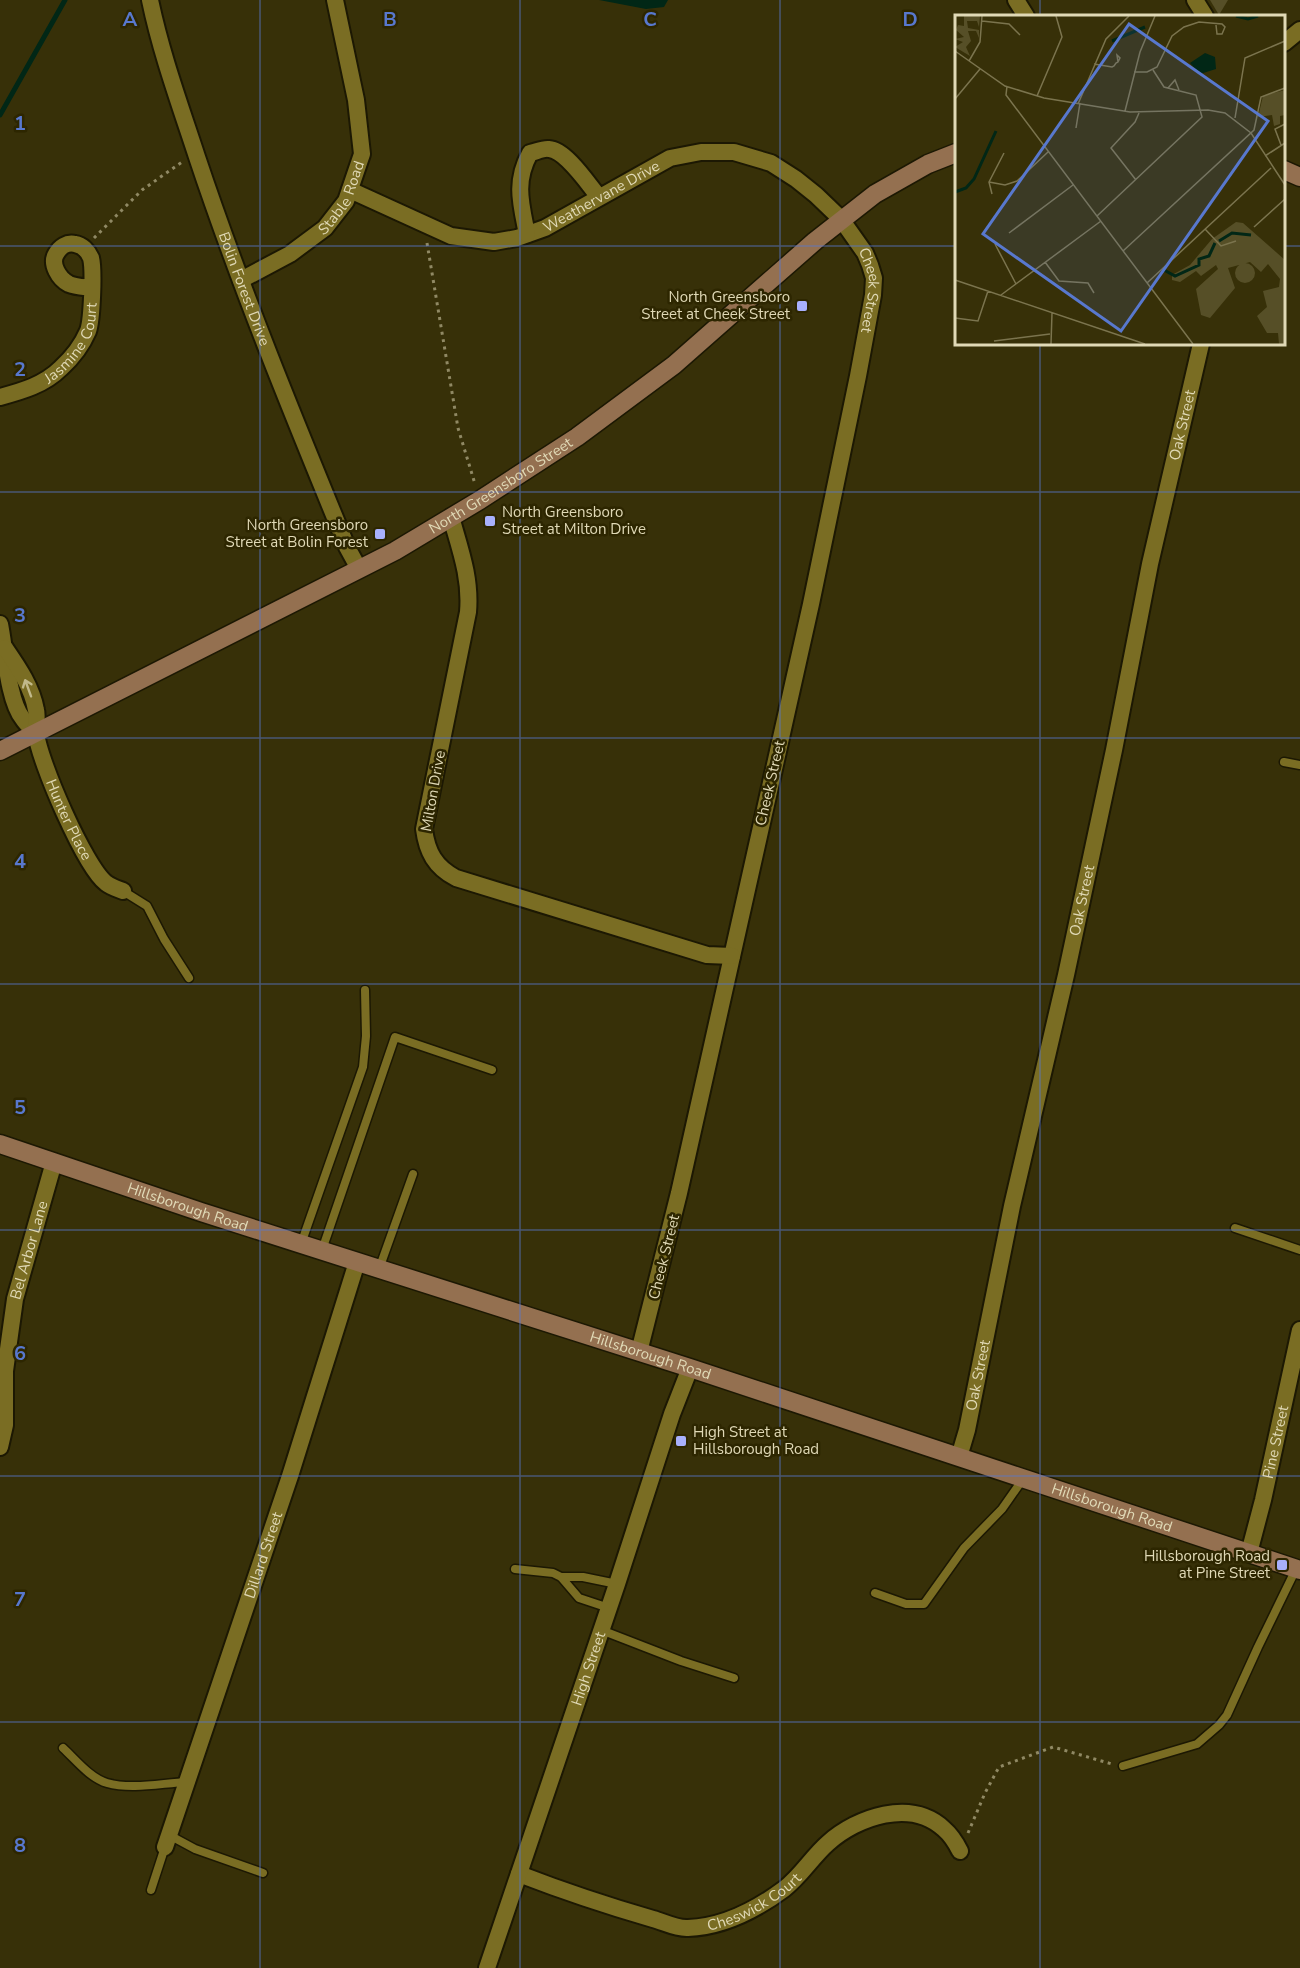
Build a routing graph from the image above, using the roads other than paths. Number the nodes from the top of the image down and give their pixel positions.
1 (150, 0) edge
2 (335, 0) edge
3 (1016, 0) edge
4 (1195, 0) edge
5 (1025, 15) edge
6 (1204, 15) edge
7 (1300, 30) edge
8 (1285, 41) edge
9 (955, 154) edge
10 (1285, 170) edge
11 (1300, 177) edge
12 (350, 190) junction
13 (599, 197) junction
14 (841, 219) junction
15 (527, 234) junction
16 (241, 280) junction
17 (92, 288) junction
18 (1201, 345) edge
19 (0, 397) edge
20 (451, 518) junction
21 (359, 569) junction
22 (0, 624) edge
23 (36, 733) junction
24 (0, 751) edge
25 (1284, 762) dead end
26 (1300, 765) edge
27 (123, 891) joint
28 (732, 956) junction
29 (189, 978) dead end
30 (365, 990) dead end
31 (492, 1070) dead end
32 (0, 1144) edge
33 (54, 1162) junction
34 (413, 1174) dead end
35 (1235, 1228) dead end
36 (301, 1244) junction
37 (1300, 1250) edge
38 (322, 1251) junction
39 (357, 1262) junction
40 (379, 1269) junction
41 (1300, 1330) edge
42 (639, 1352) junction
43 (690, 1368) junction
44 (0, 1447) edge
45 (959, 1457) junction
46 (1023, 1478) junction
47 (1249, 1553) junction
48 (515, 1569) dead end
49 (1298, 1569) edge
50 (561, 1577) junction
51 (617, 1584) junction
52 (875, 1593) dead end
53 (609, 1608) junction
54 (601, 1630) junction
55 (734, 1678) dead end
56 (63, 1748) dead end
57 (1123, 1766) road end
58 (187, 1782) junction
59 (167, 1841) junction
60 (960, 1851) road end
61 (263, 1873) dead end
62 (519, 1874) junction
63 (151, 1890) dead end
64 (487, 1968) edge

1 - 16 street, Bolin Forest Drive
2 - 12 street, Stable Road
3 - 5 street
4 - 6 street
7 - 8 street
9 - 14 street, North Greensboro Street
10 - 11 street
12 - 15 street, Weathervane Drive
12 - 16 street, Stable Road
13 - 14 street, Weathervane Drive
13 - 15 street, Weathervane Drive
13 - 15 street
14 - 20 street, North Greensboro Street
14 - 28 street, Cheek Street
16 - 21 street, Bolin Forest Drive
17 - 17 street, Jasmine Court
17 - 19 street, Jasmine Court
18 - 45 street, Oak Street
20 - 21 street, North Greensboro Street
20 - 28 street, Milton Drive
21 - 23 street, North Greensboro Street
22 - 23 street, Hunter Place
23 - 24 street, North Greensboro Street
23 - 27 street, Hunter Place
25 - 26 lane
27 - 29 lane
28 - 42 street, Cheek Street
30 - 36 lane
31 - 38 lane
32 - 33 street, Hillsborough Road
33 - 36 street, Hillsborough Road
33 - 44 street, Bel Arbor Lane
34 - 40 lane
35 - 37 lane
36 - 38 street, Hillsborough Road
38 - 39 street, Hillsborough Road
39 - 40 street, Hillsborough Road
39 - 58 street, Dillard Street
40 - 42 street, Hillsborough Road
41 - 47 street, Pine Street
42 - 43 street, Hillsborough Road
43 - 45 street, Hillsborough Road
43 - 51 street, High Street
45 - 46 street, Hillsborough Road
46 - 47 street, Hillsborough Road
46 - 52 lane
47 - 49 street, Hillsborough Road
48 - 50 lane
49 - 57 lane
50 - 51 lane
50 - 53 lane
51 - 53 street, High Street
53 - 54 street, High Street
54 - 55 lane
54 - 62 street, High Street
56 - 58 lane
58 - 59 street, Dillard Street
59 - 61 lane
59 - 63 lane
60 - 62 street, Cheswick Court
62 - 64 street, High Street

